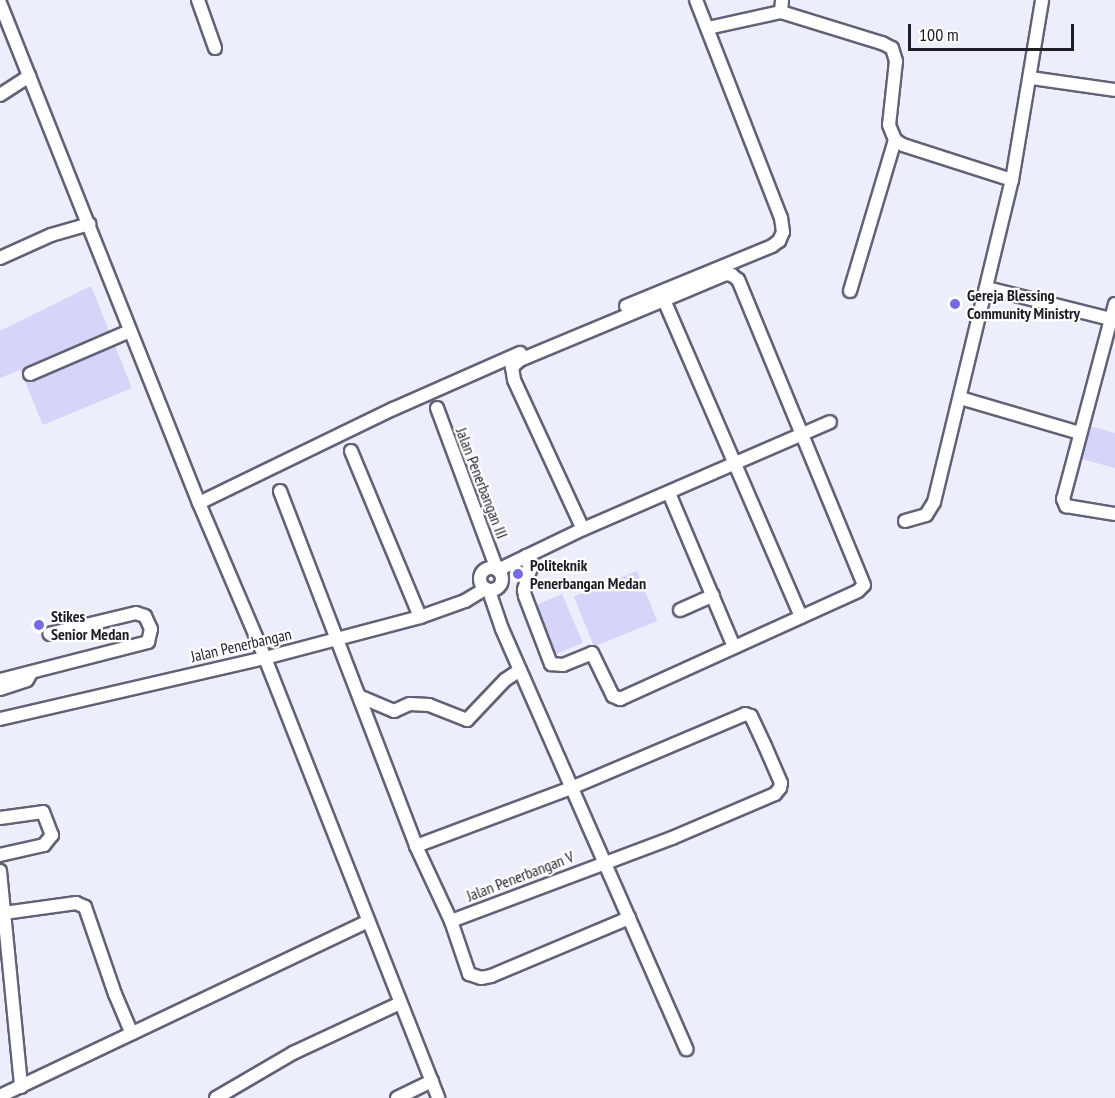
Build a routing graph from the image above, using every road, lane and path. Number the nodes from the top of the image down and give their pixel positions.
1 (198, 0) edge
2 (696, 0) edge
3 (1042, 0) edge
4 (0, 3) edge
5 (781, 6) edge
6 (708, 28) junction
7 (216, 48) dead end
8 (29, 75) junction
9 (1031, 78) junction
10 (1115, 90) edge
11 (0, 95) edge
12 (895, 140) junction
13 (1012, 180) junction
14 (89, 224) junction
15 (0, 258) edge
16 (987, 288) junction
17 (850, 291) dead end
18 (664, 300) junction
19 (1115, 304) edge
20 (1110, 319) junction
21 (130, 331) junction
22 (1108, 354) edge
23 (30, 374) dead end
24 (960, 398) junction
25 (436, 408) dead end
26 (830, 422) dead end
27 (1080, 433) junction
28 (802, 434) junction
29 (351, 451) dead end
30 (733, 464) junction
31 (280, 491) dead end
32 (669, 493) junction
33 (199, 503) junction
34 (1115, 514) edge
35 (905, 521) dead end
36 (583, 530) junction
37 (526, 556) junction
38 (497, 569) junction
39 (487, 590) junction
40 (713, 595) junction
41 (680, 610) dead end
42 (420, 617) junction
43 (801, 617) junction
44 (49, 634) dead end
45 (338, 637) junction
46 (734, 647) junction
47 (265, 658) junction
48 (520, 670) junction
49 (31, 673) junction
50 (0, 680) edge
51 (0, 690) edge
52 (361, 697) junction
53 (0, 719) edge
54 (571, 789) junction
55 (0, 818) edge
56 (417, 846) junction
57 (0, 855) edge
58 (602, 862) junction
59 (0, 871) edge
60 (4, 913) junction
61 (629, 918) junction
62 (451, 921) junction
63 (367, 922) junction
64 (400, 1003) junction
65 (132, 1034) junction
66 (686, 1049) dead end
67 (432, 1081) junction
68 (21, 1087) junction
69 (0, 1096) edge
70 (216, 1098) edge
71 (397, 1098) edge
72 (438, 1098) edge

1 - 7 street
2 - 6 street
3 - 9 street
4 - 8 street
5 - 6 street
5 - 12 street
6 - 33 street
8 - 11 street
8 - 14 street
9 - 10 street
9 - 13 street
12 - 13 street
12 - 17 street
13 - 16 street
14 - 15 street
14 - 21 street
16 - 20 street
16 - 24 street
18 - 28 street
18 - 30 street
18 - 36 street
19 - 20 street
20 - 22 street
21 - 23 street
21 - 33 street
22 - 27 street
24 - 27 street
24 - 35 street
25 - 38 street, Jalan Penerbangan III
26 - 28 street
27 - 34 street
28 - 30 street
28 - 43 street
29 - 42 street
30 - 32 street
30 - 43 street
31 - 45 street
32 - 36 street
32 - 40 street
33 - 47 street
36 - 37 street
37 - 38 street
37 - 46 street
38 - 39 street
38 - 39 street
39 - 42 street, Jalan Penerbangan
39 - 48 street
40 - 41 street
40 - 46 street
42 - 45 street, Jalan Penerbangan
43 - 46 street
44 - 49 street
45 - 47 street, Jalan Penerbangan
45 - 52 street
47 - 53 street, Jalan Penerbangan
47 - 63 street
48 - 52 street
48 - 54 street
49 - 50 street
49 - 51 street
52 - 56 street
54 - 56 street
54 - 58 street
54 - 58 street, Jalan Penerbangan V
55 - 57 street
56 - 62 street
58 - 61 street
58 - 62 street, Jalan Penerbangan V
59 - 60 street
60 - 65 street
60 - 68 street
61 - 62 street
61 - 66 street
63 - 64 street
63 - 65 street
64 - 67 street
64 - 70 street
65 - 68 street
67 - 71 street
67 - 72 street
68 - 69 street

